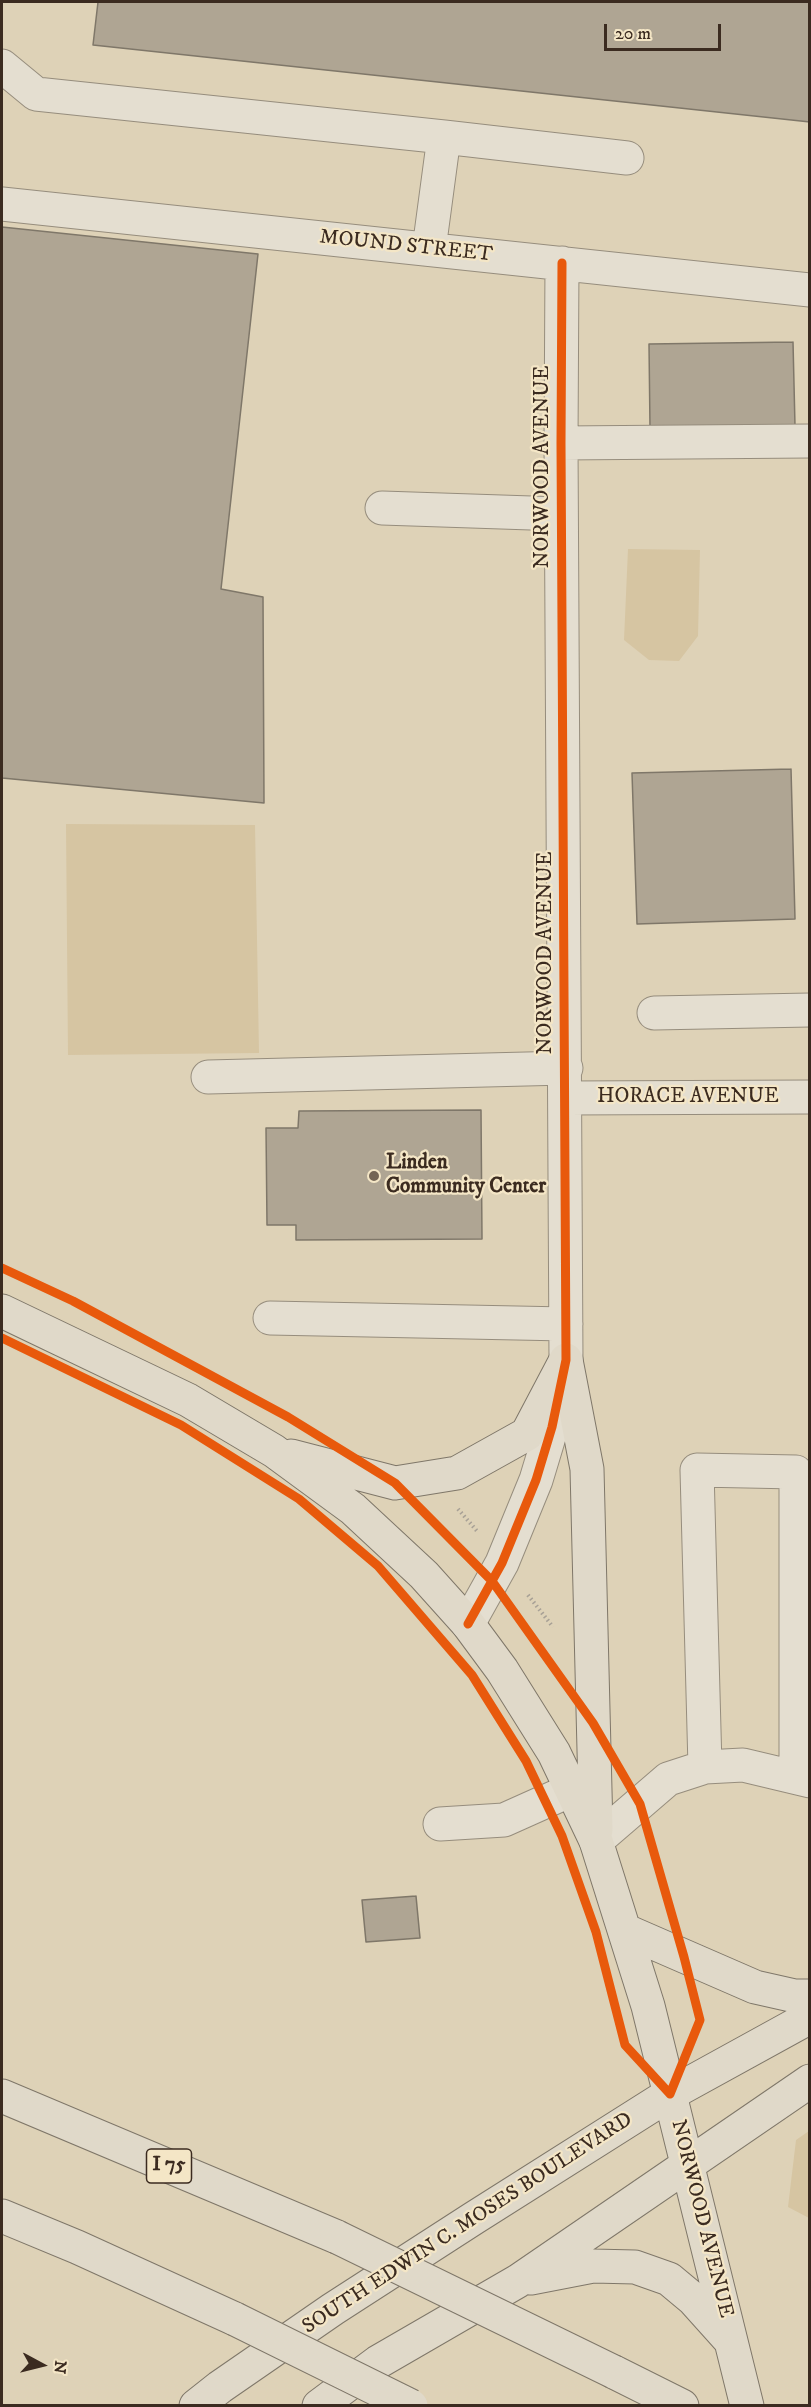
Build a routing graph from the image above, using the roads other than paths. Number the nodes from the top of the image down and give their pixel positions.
1 (2, 66) edge
2 (444, 137) junction
3 (627, 158) dead end
4 (2, 204) edge
5 (429, 249) junction
6 (562, 263) junction
7 (810, 290) edge
8 (810, 441) edge
9 (561, 443) junction
10 (382, 508) dead end
11 (561, 514) junction
12 (810, 1010) edge
13 (654, 1013) dead end
14 (208, 1077) dead end
15 (566, 1083) junction
16 (810, 1097) edge
17 (2, 1311) edge
18 (270, 1318) dead end
19 (566, 1324) junction
20 (566, 1360) junction
21 (274, 1451) junction
22 (468, 1624) junction
23 (705, 1767) junction
24 (803, 1779) edge
25 (571, 1790) junction
26 (440, 1824) dead end
27 (596, 1841) junction
28 (624, 1930) junction
29 (810, 1996) edge
30 (810, 2017) edge
31 (810, 2081) edge
32 (670, 2094) junction
33 (2, 2096) edge
34 (688, 2165) junction
35 (2, 2216) edge
36 (518, 2281) junction
37 (731, 2341) junction
38 (196, 2406) edge
39 (319, 2406) edge
40 (411, 2406) edge
41 (682, 2406) edge
42 (747, 2406) edge

1 - 2 street
2 - 3 street
2 - 5 street
4 - 5 street, MOUND STREET
5 - 6 street, MOUND STREET
6 - 7 street, MOUND STREET
6 - 9 street, NORWOOD AVENUE
8 - 9 street
9 - 11 street, NORWOOD AVENUE
10 - 11 street
11 - 15 street, NORWOOD AVENUE
12 - 13 street
14 - 15 street, HORACE AVENUE
15 - 16 street, HORACE AVENUE
15 - 19 street, NORWOOD AVENUE
17 - 21 main road
18 - 19 street
19 - 20 street, NORWOOD AVENUE
20 - 21 main road
20 - 22 street, NORWOOD AVENUE
20 - 27 main road
21 - 22 main road
22 - 25 main road
23 - 24 street
23 - 24 street
23 - 27 street
25 - 26 street
25 - 27 main road
27 - 28 main road, NORWOOD AVENUE
28 - 29 main road
28 - 32 main road, NORWOOD AVENUE
30 - 32 main road, SOUTH EDWIN C. MOSES BOULEVARD
31 - 34 main road
32 - 34 main road, NORWOOD AVENUE
32 - 38 main road, SOUTH EDWIN C. MOSES BOULEVARD
33 - 41 main road, I 75, bridge
34 - 36 main road
34 - 37 main road, NORWOOD AVENUE
35 - 40 main road, bridge
36 - 37 main road
36 - 39 main road
37 - 42 main road, NORWOOD AVENUE

